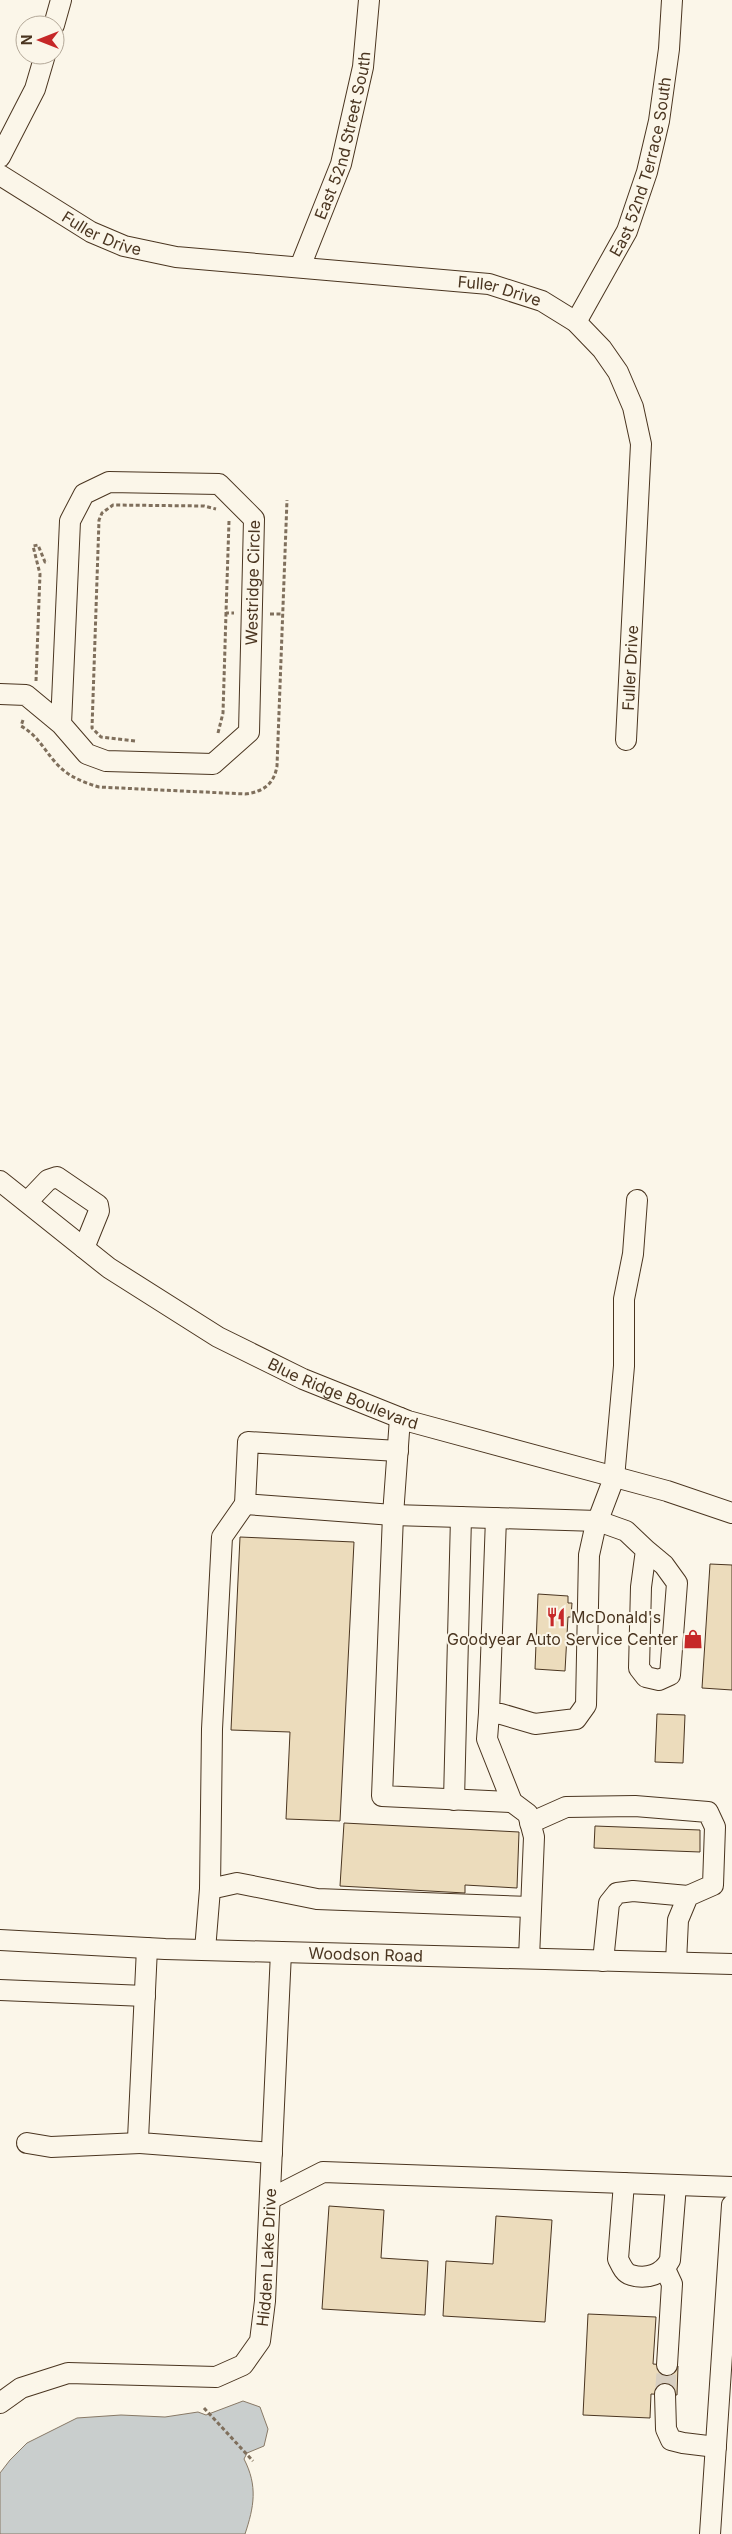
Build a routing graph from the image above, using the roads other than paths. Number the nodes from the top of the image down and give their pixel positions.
1 (62, 0) edge
2 (369, 0) edge
3 (672, 0) edge
4 (57, 15) edge
5 (42, 65) edge
6 (0, 158) edge
7 (0, 175) edge
8 (300, 267) junction
9 (576, 322) junction
10 (0, 694) edge
11 (61, 724) junction
12 (626, 740) dead end
13 (0, 1181) edge
14 (637, 1200) dead end
15 (27, 1202) junction
16 (84, 1248) junction
17 (400, 1418) junction
18 (398, 1451) junction
19 (614, 1478) junction
20 (245, 1504) junction
21 (732, 1513) edge
22 (393, 1515) junction
23 (461, 1517) junction
24 (496, 1518) junction
25 (598, 1521) junction
26 (646, 1550) junction
27 (488, 1713) junction
28 (454, 1800) junction
29 (512, 1802) junction
30 (530, 1822) junction
31 (210, 1889) junction
32 (688, 1896) junction
33 (531, 1907) junction
34 (0, 1940) edge
35 (147, 1948) junction
36 (205, 1950) junction
37 (281, 1952) junction
38 (528, 1958) junction
39 (603, 1960) junction
40 (676, 1962) junction
41 (732, 1964) edge
42 (0, 1990) edge
43 (145, 1996) junction
44 (28, 2142) dead end
45 (140, 2144) junction
46 (272, 2153) junction
47 (624, 2183) junction
48 (676, 2185) junction
49 (732, 2187) edge
50 (270, 2199) junction
51 (732, 2205) edge
52 (665, 2269) junction
53 (668, 2358) tunnel mouth
54 (665, 2394) tunnel mouth
55 (0, 2403) edge
56 (716, 2447) junction
57 (710, 2534) edge

1 - 4 street
2 - 8 street, East 52nd Street South
3 - 9 street, East 52nd Terrace South
5 - 6 street
7 - 8 street, Fuller Drive
8 - 9 street, Fuller Drive
9 - 12 street, Fuller Drive
10 - 11 street, Westridge Circle
11 - 11 street, Westridge Circle
13 - 15 street, Blue Ridge Boulevard
14 - 19 street
15 - 16 street, Blue Ridge Boulevard
15 - 16 street
16 - 17 street, Blue Ridge Boulevard
17 - 18 street
17 - 19 street, Blue Ridge Boulevard
18 - 20 street
18 - 22 street
19 - 21 street, Blue Ridge Boulevard
19 - 25 street
20 - 22 street
20 - 31 street
22 - 23 street
22 - 28 street
23 - 24 street
23 - 28 street
24 - 25 street
24 - 27 street
25 - 26 street
25 - 27 street
26 - 26 street
27 - 29 street
28 - 29 street
29 - 30 street
30 - 32 street
30 - 33 street
31 - 33 street
31 - 36 street
32 - 39 street
32 - 40 street
33 - 38 street
34 - 35 street, Woodson Road
35 - 36 street, Woodson Road
35 - 43 street
36 - 37 street, Woodson Road
37 - 38 street, Woodson Road
37 - 46 street, Hidden Lake Drive
38 - 39 street, Woodson Road
39 - 40 street, Woodson Road
40 - 41 street, Woodson Road
42 - 43 street
43 - 45 street
44 - 45 street
45 - 46 street
46 - 50 street, Hidden Lake Drive
47 - 48 street
47 - 50 street
47 - 52 street
48 - 49 street
48 - 52 street
50 - 55 street, Hidden Lake Drive
51 - 56 street
52 - 53 street
54 - 56 street
56 - 57 street

